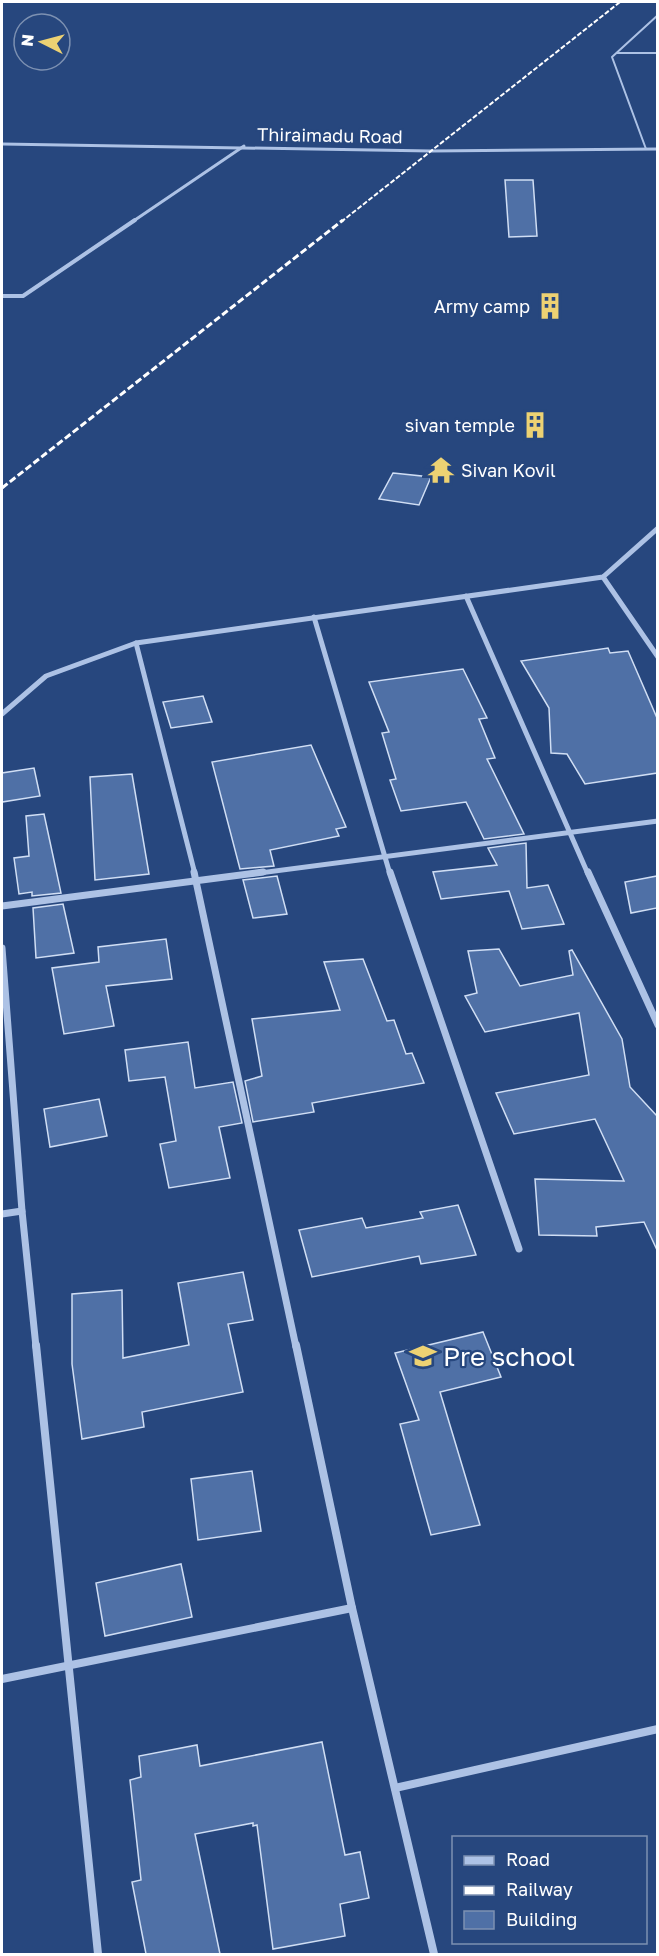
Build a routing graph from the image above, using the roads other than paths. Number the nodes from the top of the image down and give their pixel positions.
1 (657, 15) edge
2 (617, 53) junction
3 (657, 53) edge
4 (2, 144) edge
5 (245, 146) junction
6 (646, 149) junction
7 (657, 149) edge
8 (2, 296) edge
9 (657, 528) edge
10 (603, 577) junction
11 (466, 597) junction
12 (314, 617) junction
13 (136, 643) junction
14 (657, 657) edge
15 (2, 714) edge
16 (657, 821) edge
17 (569, 832) junction
18 (384, 855) junction
19 (197, 882) junction
20 (2, 906) edge
21 (2, 948) edge
22 (657, 1025) edge
23 (22, 1211) junction
24 (2, 1214) edge
25 (519, 1249) dead end
26 (352, 1608) junction
27 (68, 1665) junction
28 (2, 1679) edge
29 (657, 1729) edge
30 (395, 1788) junction
31 (98, 1954) edge
32 (434, 1954) edge

1 - 2 lane
2 - 3 lane
2 - 6 lane
4 - 5 street, Thiraimadu Road
5 - 6 street, Thiraimadu Road
5 - 8 street
6 - 7 street, Thiraimadu Road
9 - 10 street
10 - 11 street
10 - 14 street
11 - 12 street
11 - 17 street
12 - 13 street
12 - 18 street
13 - 15 street
13 - 19 street
16 - 17 street
17 - 18 street
17 - 22 street
18 - 19 street
18 - 25 street
19 - 20 street
19 - 26 street
21 - 23 street
23 - 24 street
23 - 27 street
26 - 27 street
26 - 30 street
27 - 28 street
27 - 31 street
29 - 30 street
30 - 32 street

